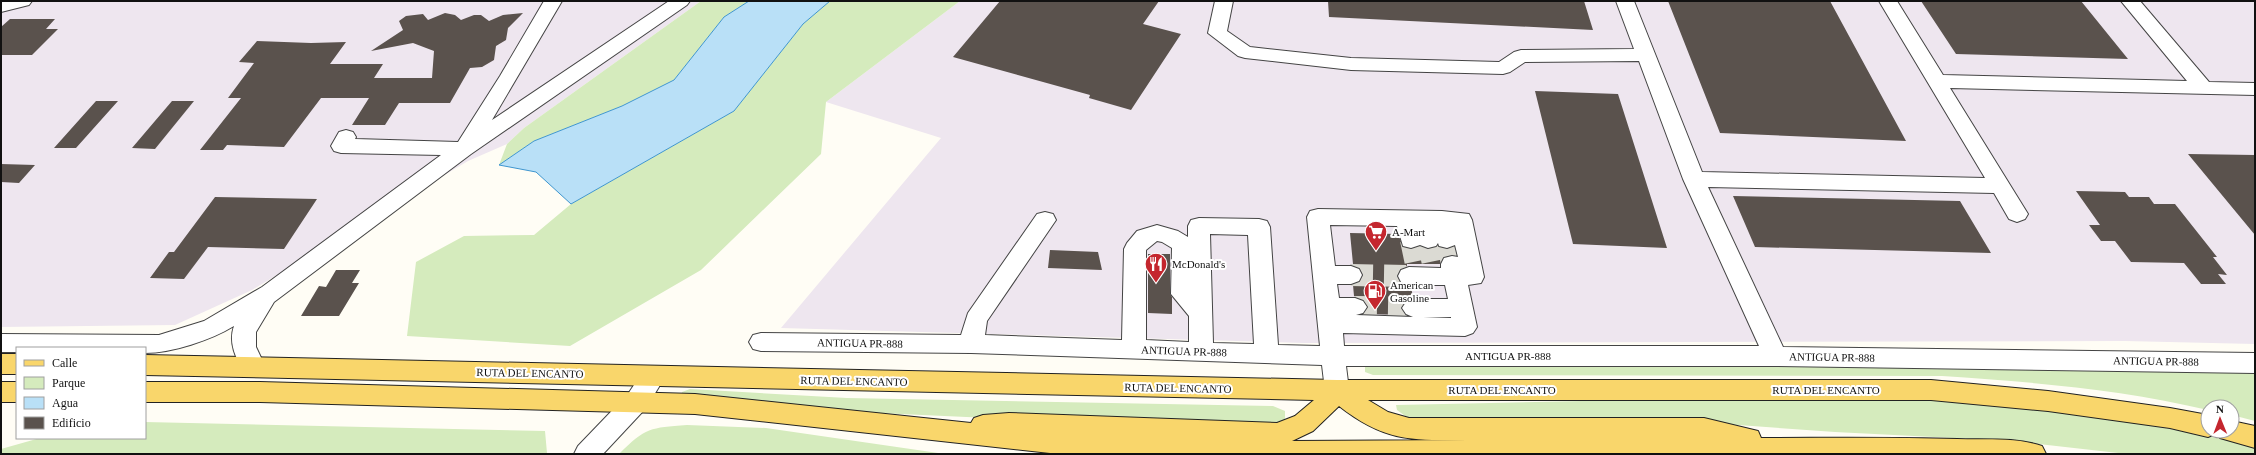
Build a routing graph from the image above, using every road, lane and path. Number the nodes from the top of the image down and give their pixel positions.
1 (23, 1) edge
2 (553, 1) edge
3 (681, 1) edge
4 (1224, 1) edge
5 (1625, 1) edge
6 (1888, 1) edge
7 (2130, 1) edge
8 (1, 7) edge
9 (1645, 55) junction
10 (1937, 81) junction
11 (2204, 88) junction
12 (2255, 89) edge
13 (346, 137) dead end
14 (464, 149) junction
15 (1694, 179) junction
16 (2000, 186) junction
17 (2017, 214) dead end
18 (1045, 220) dead end
19 (1324, 274) junction
20 (1352, 275) tunnel mouth
21 (270, 293) junction
22 (1355, 307) tunnel mouth
23 (1414, 308) tunnel mouth
24 (1200, 313) junction
25 (1328, 316) junction
26 (1463, 318) junction
27 (761, 342) dead end
28 (1, 343) edge
29 (971, 344) junction
30 (1134, 349) junction
31 (1201, 351) junction
32 (1267, 354) junction
33 (1332, 356) junction
34 (1471, 356) junction
35 (1775, 356) junction
36 (2255, 362) edge
37 (1, 364) edge
38 (16, 364) edge
39 (146, 365) edge
40 (253, 366) junction
41 (654, 376) junction
42 (1337, 390) junction
43 (1, 392) edge
44 (16, 392) edge
45 (146, 392) edge
46 (637, 401) junction
47 (2200, 424) edge
48 (916, 429) junction
49 (2240, 434) edge
50 (2255, 437) edge
51 (1789, 448) junction
52 (587, 454) edge
53 (2033, 454) edge

1 - 8 street
2 - 14 street
3 - 14 street
4 - 9 street
5 - 9 street
6 - 10 street
7 - 11 street
9 - 15 street
10 - 11 street
10 - 16 street
11 - 12 street
13 - 14 street
14 - 21 street
15 - 16 street
15 - 35 street
16 - 17 street
18 - 29 street
19 - 20 street
19 - 25 street
19 - 26 street
21 - 28 street
21 - 40 street
22 - 25 street
23 - 26 street
24 - 30 street
24 - 31 street
24 - 32 street
25 - 26 street
25 - 33 street
26 - 34 street
27 - 29 street, ANTIGUA PR-888
29 - 30 street, ANTIGUA PR-888
30 - 31 street, ANTIGUA PR-888
31 - 32 street, ANTIGUA PR-888
32 - 33 street, ANTIGUA PR-888
33 - 34 street, ANTIGUA PR-888
33 - 42 street
34 - 35 street, ANTIGUA PR-888
35 - 36 street, ANTIGUA PR-888
37 - 38 main road
39 - 40 main road, RUTA DEL ENCANTO
40 - 41 main road, RUTA DEL ENCANTO
41 - 42 main road, RUTA DEL ENCANTO
41 - 46 street
42 - 47 main road, RUTA DEL ENCANTO
42 - 48 main road
42 - 51 main road
43 - 44 main road
45 - 46 main road
46 - 48 main road
46 - 52 street
48 - 51 main road
49 - 50 main road
51 - 53 main road

